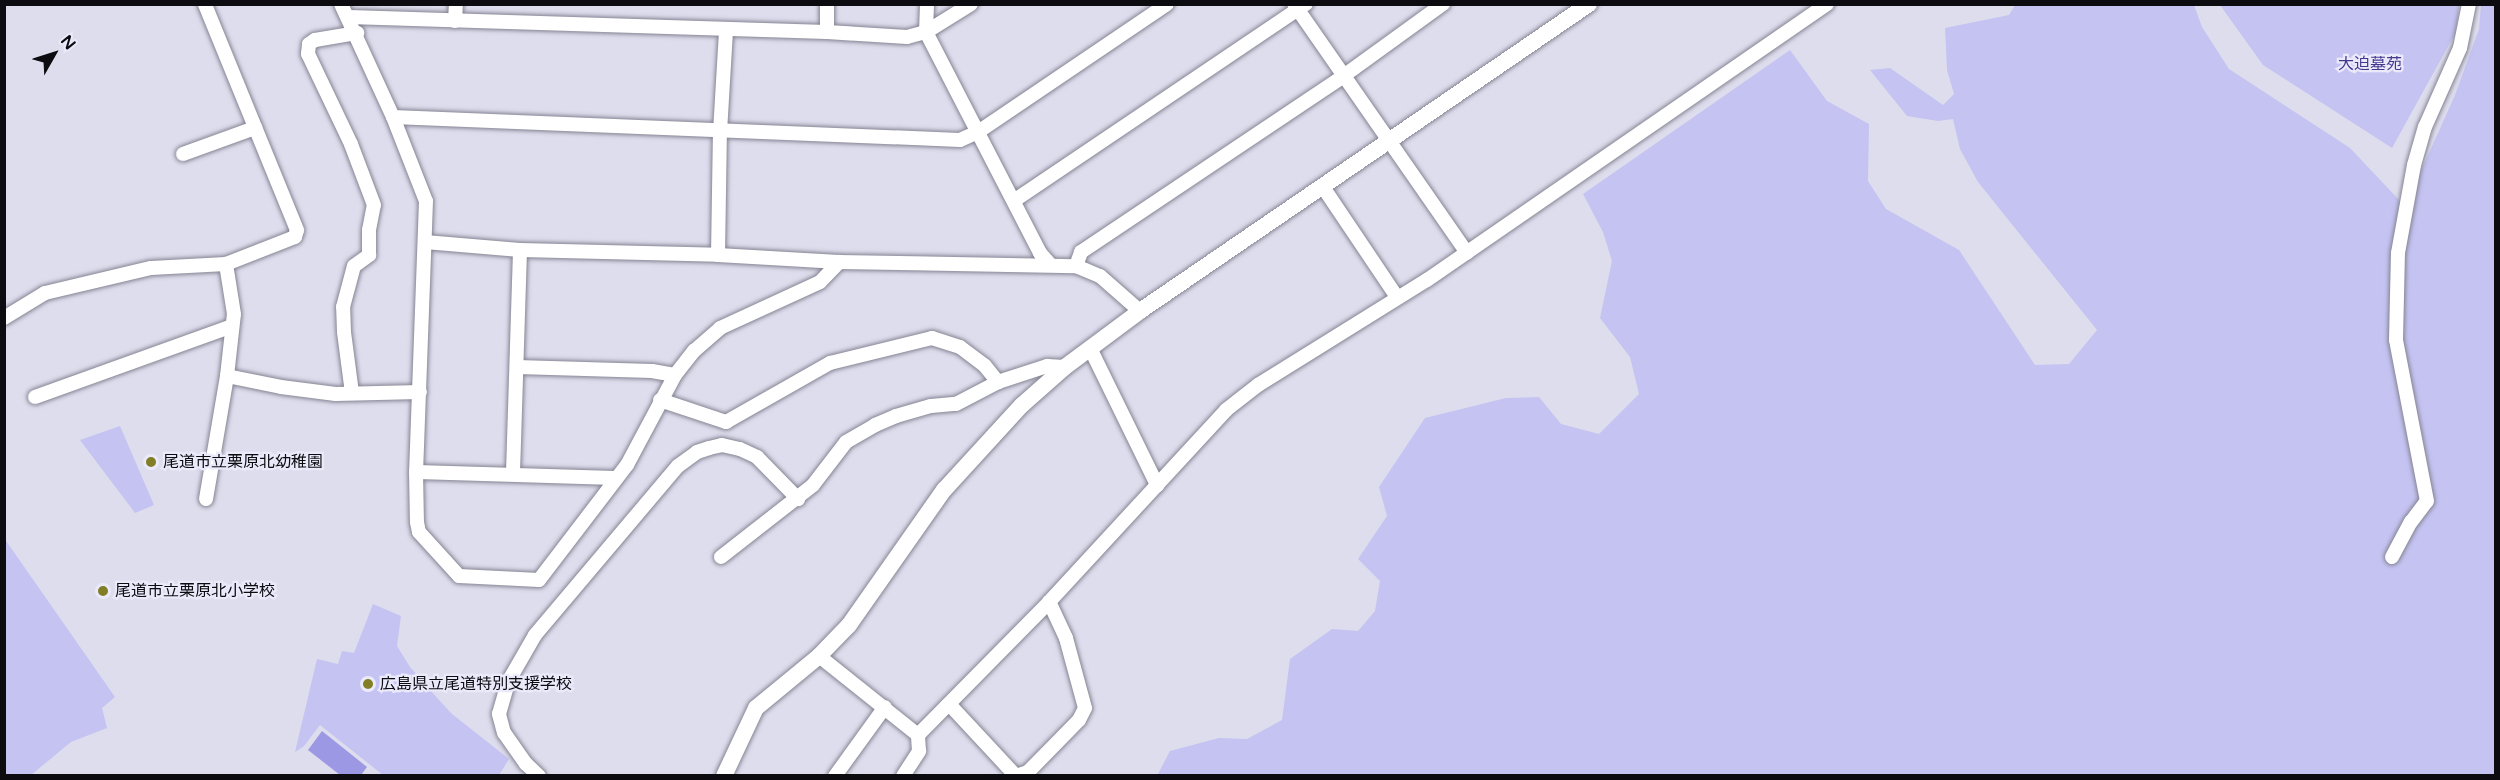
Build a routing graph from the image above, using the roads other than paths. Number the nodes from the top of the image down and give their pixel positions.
1 (205, 4) edge
2 (341, 4) edge
3 (456, 4) edge
4 (827, 4) edge
5 (927, 4) edge
6 (971, 4) edge
7 (1167, 4) edge
8 (1443, 4) edge
9 (1589, 4) edge
10 (1827, 4) edge
11 (2469, 4) edge
12 (1299, 6) edge
13 (349, 17) junction
14 (455, 21) junction
15 (726, 30) junction
16 (826, 32) junction
17 (926, 32) junction
18 (357, 33) junction
19 (1342, 76) junction
20 (393, 117) junction
21 (255, 128) junction
22 (720, 132) junction
23 (978, 132) junction
24 (1389, 142) junction
25 (183, 153) dead end
26 (1323, 187) junction
27 (1015, 200) junction
28 (425, 242) junction
29 (520, 250) junction
30 (1467, 253) junction
31 (718, 255) junction
32 (839, 262) junction
33 (225, 264) junction
34 (1050, 264) junction
35 (1076, 266) junction
36 (1397, 297) junction
37 (1140, 311) junction
38 (4, 318) edge
39 (232, 326) junction
40 (1090, 348) junction
41 (517, 367) junction
42 (1065, 367) junction
43 (675, 375) junction
44 (227, 376) junction
45 (998, 382) junction
46 (420, 392) junction
47 (352, 393) junction
48 (35, 397) dead end
49 (660, 400) junction
50 (416, 472) junction
51 (513, 473) junction
52 (616, 478) junction
53 (1157, 485) junction
54 (206, 499) dead end
55 (798, 499) junction
56 (2392, 556) dead end
57 (722, 557) dead end
58 (1049, 602) junction
59 (819, 656) junction
60 (950, 704) junction
61 (885, 707) junction
62 (918, 735) junction
63 (539, 776) edge
64 (724, 776) edge
65 (835, 776) edge
66 (903, 776) edge
67 (1016, 776) edge

1 - 21 street
2 - 13 street
3 - 14 street
4 - 16 street
5 - 17 street
6 - 17 street
7 - 23 street
8 - 19 street
9 - 24 street
10 - 30 street
11 - 56 street
12 - 19 street
12 - 27 street
13 - 14 street
13 - 18 street
14 - 15 street
15 - 16 street
15 - 22 street
16 - 17 street
17 - 23 street
18 - 20 street
18 - 47 street
19 - 24 street
19 - 35 street
20 - 22 street
20 - 28 street
21 - 25 street
21 - 33 street
22 - 23 street
22 - 31 street
23 - 27 street
24 - 26 street
24 - 30 street
26 - 36 street
26 - 37 street
27 - 34 street
28 - 29 street
28 - 46 street
29 - 31 street
29 - 41 street
30 - 36 street
31 - 32 street
32 - 34 street
32 - 43 street
33 - 38 street
33 - 39 street
34 - 35 street
35 - 37 street
36 - 53 street
37 - 40 street
39 - 44 street
39 - 48 street
40 - 42 street
40 - 53 street
41 - 43 street
41 - 51 street
42 - 45 street
42 - 59 street
43 - 49 street
44 - 47 street
44 - 54 street
45 - 49 street
45 - 55 street
46 - 47 street
46 - 50 street
49 - 52 street
50 - 51 street
50 - 52 street
51 - 52 street
53 - 58 street
55 - 57 street
55 - 63 street
58 - 60 street
58 - 67 street
59 - 61 street
59 - 64 street
60 - 62 street
60 - 67 street
61 - 62 street
61 - 65 street
62 - 66 street

